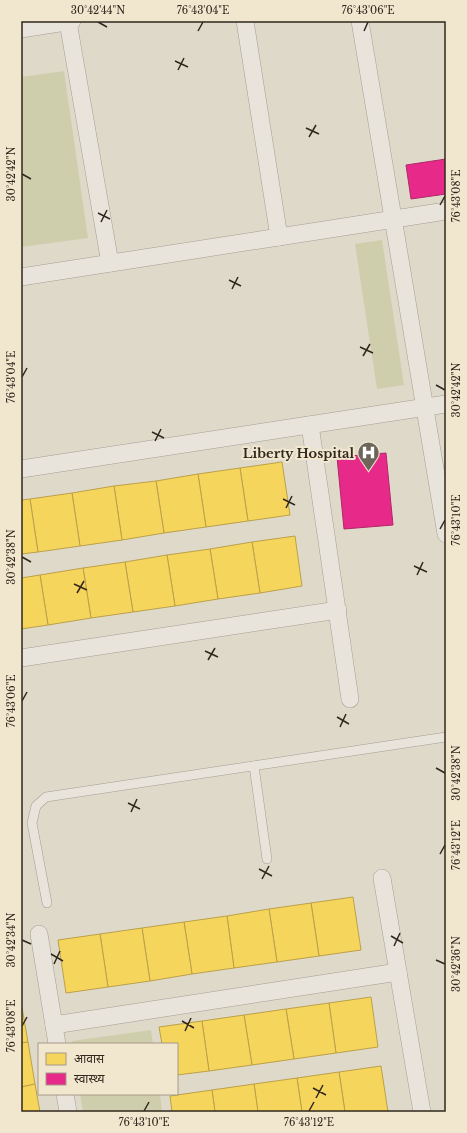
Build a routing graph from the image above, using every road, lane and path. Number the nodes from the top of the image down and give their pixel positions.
1 (70, 21) edge
2 (245, 21) edge
3 (360, 21) edge
4 (21, 29) edge
5 (446, 211) edge
6 (393, 219) junction
7 (279, 237) junction
8 (110, 263) junction
9 (21, 277) edge
10 (446, 404) edge
11 (425, 407) junction
12 (310, 425) junction
13 (21, 469) edge
14 (446, 534) edge
15 (338, 610) junction
16 (21, 658) edge
17 (350, 700) dead end
18 (446, 737) edge
19 (254, 766) junction
20 (267, 859) dead end
21 (382, 878) dead end
22 (47, 902) dead end
23 (39, 934) dead end
24 (398, 972) junction
25 (54, 1025) junction
26 (57, 1043) edge
27 (65, 1095) edge
28 (68, 1112) edge
29 (422, 1112) edge

1 - 4 street
1 - 8 street
2 - 7 street
3 - 6 street
5 - 6 street
6 - 7 street
6 - 11 street
7 - 8 street
8 - 9 street
10 - 11 street
11 - 12 street
11 - 14 street
12 - 13 street
12 - 15 street
15 - 16 street
15 - 17 street
18 - 19 lane
19 - 20 lane
19 - 22 lane
21 - 24 street
23 - 25 street
24 - 25 street
24 - 29 street
25 - 26 street
27 - 28 street

